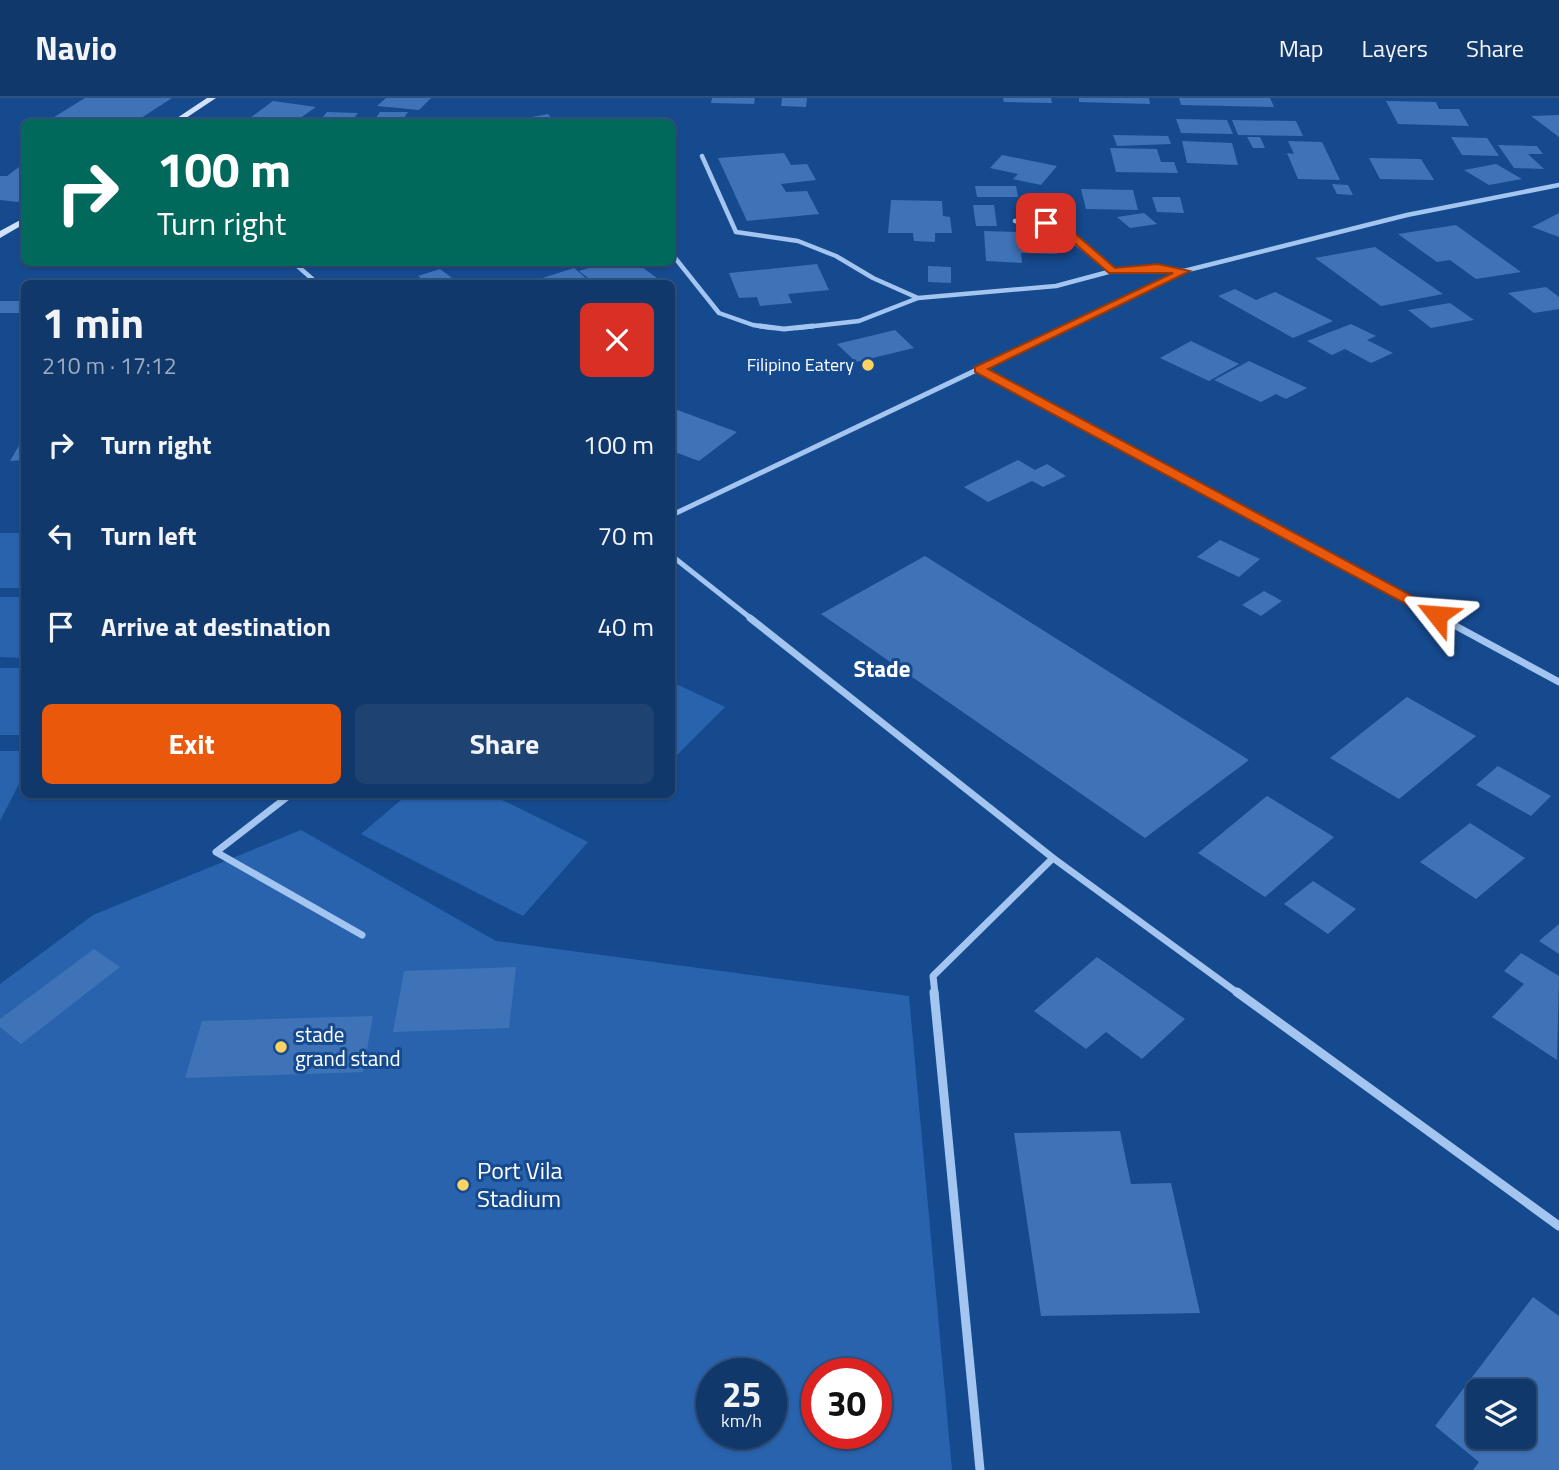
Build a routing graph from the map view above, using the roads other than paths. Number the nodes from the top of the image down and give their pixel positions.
1 (212, 98) edge
2 (180, 119) edge
3 (702, 156) dead end
4 (1559, 185) edge
5 (1015, 221) dead end
6 (21, 223) edge
7 (0, 235) edge
8 (675, 258) edge
9 (298, 266) edge
10 (1112, 271) junction
11 (1184, 271) junction
12 (313, 280) edge
13 (918, 298) junction
14 (979, 369) junction
15 (675, 514) edge
16 (675, 558) edge
17 (1559, 682) edge
18 (286, 798) edge
19 (1053, 858) junction
20 (362, 935) dead end
21 (1559, 1226) edge
22 (980, 1470) edge

1 - 2 main road
3 - 13 street
4 - 11 street
5 - 10 street
6 - 7 main road
8 - 13 street
9 - 12 street
10 - 11 street
10 - 13 street
11 - 14 street
14 - 15 street
14 - 17 street
16 - 19 street
18 - 20 street
19 - 21 street
19 - 22 street

